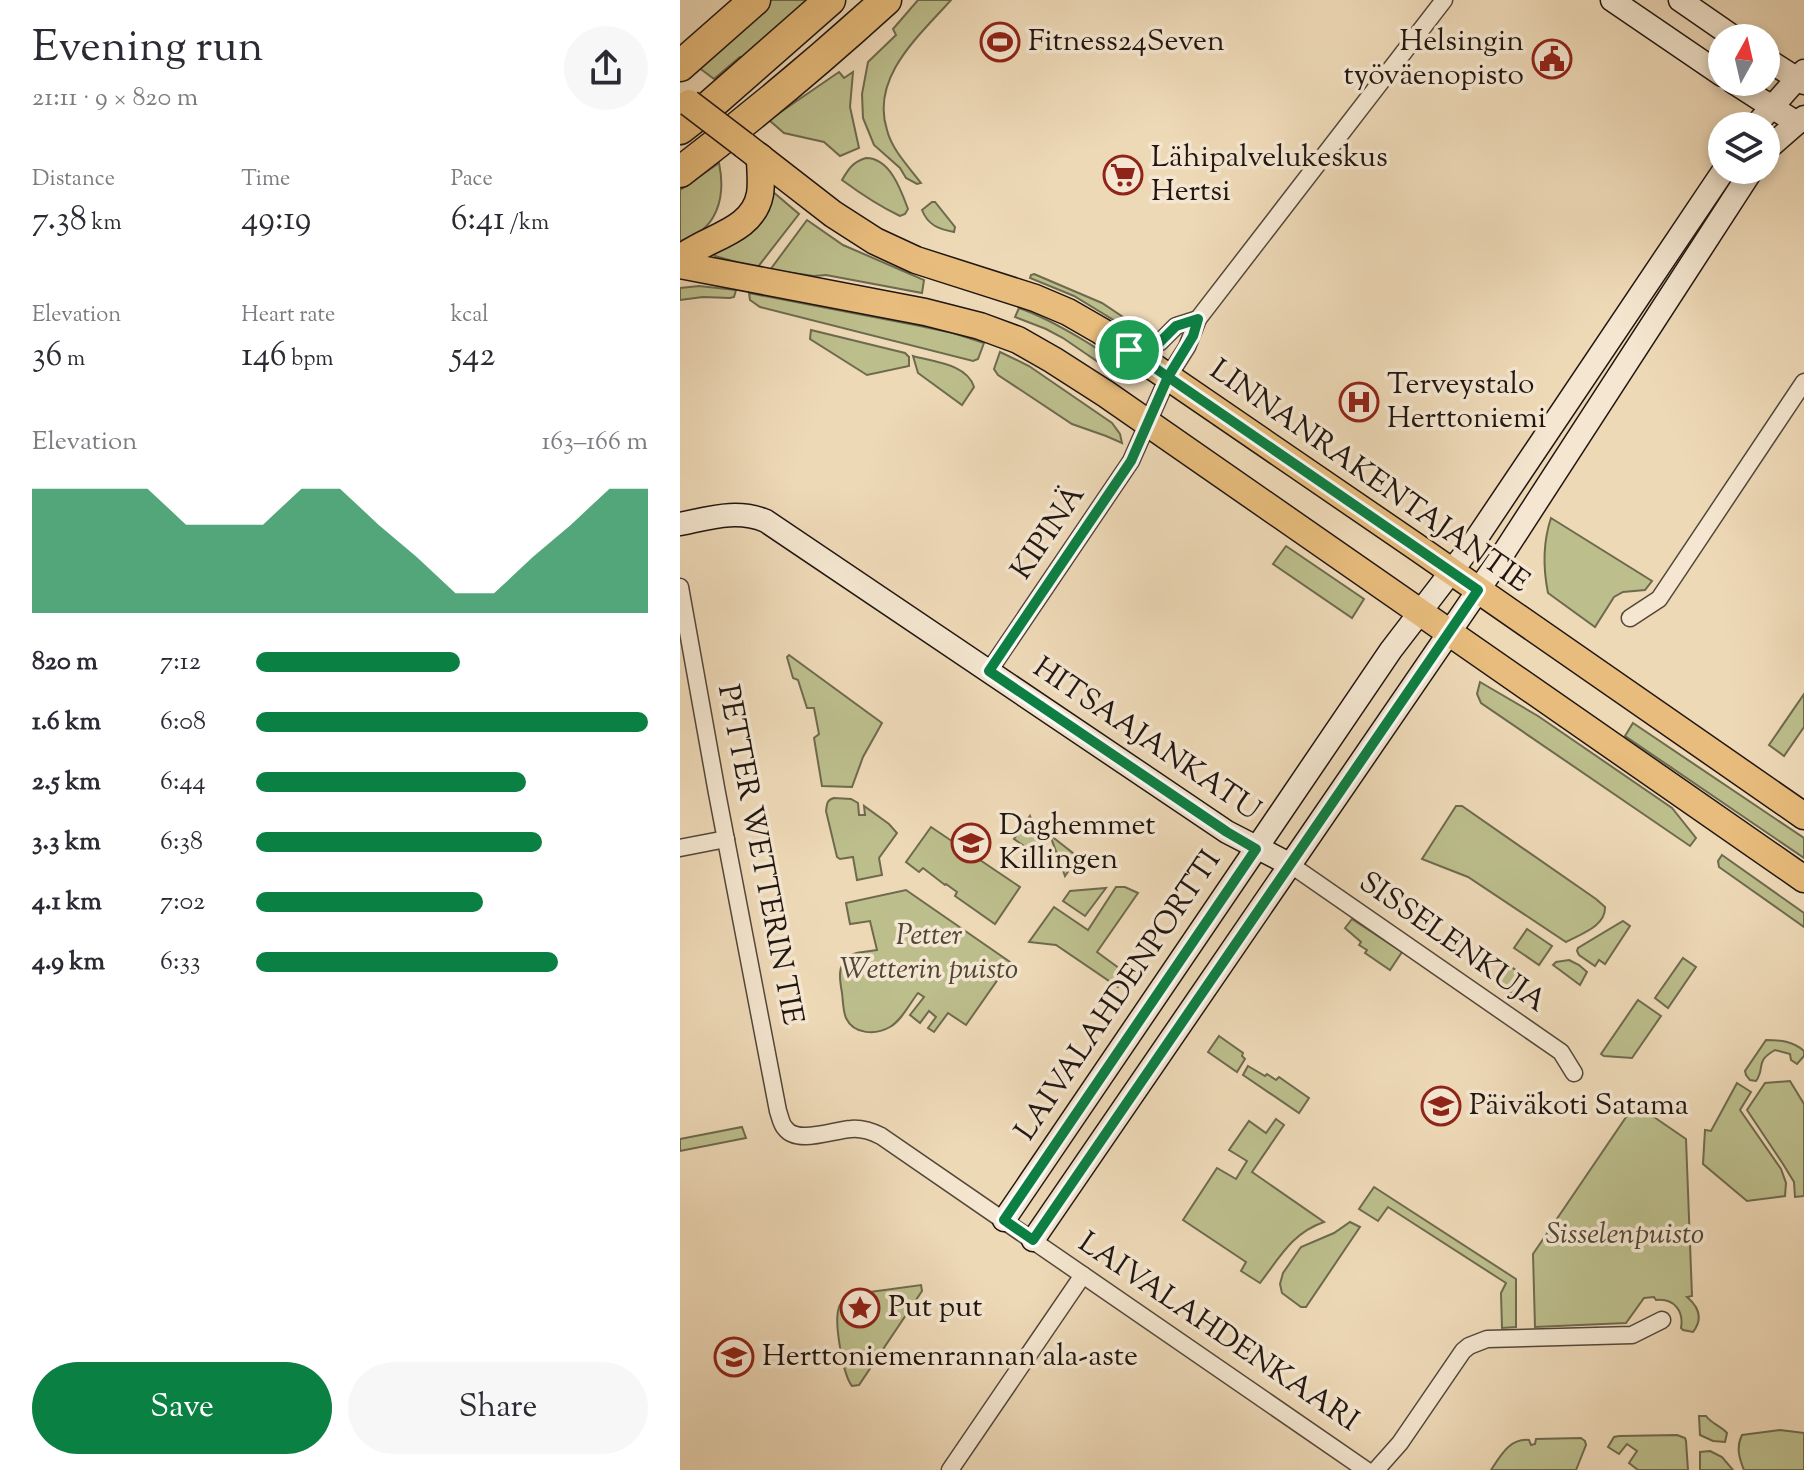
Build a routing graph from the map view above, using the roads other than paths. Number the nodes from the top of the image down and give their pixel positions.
1 (755, 0) edge
2 (830, 0) edge
3 (886, 0) edge
4 (1444, 0) edge
5 (1612, 0) edge
6 (1680, 0) edge
7 (1715, 24) edge
8 (1708, 65) edge
9 (680, 66) edge
10 (1780, 66) edge
11 (1802, 78) edge
12 (1755, 96) edge
13 (1771, 106) junction
14 (683, 110) edge
15 (1766, 112) edge
16 (1802, 123) edge
17 (1780, 140) edge
18 (752, 151) junction
19 (680, 172) edge
20 (1715, 184) edge
21 (1743, 184) edge
22 (680, 259) edge
23 (680, 265) edge
24 (1198, 319) junction
25 (1129, 350) junction
26 (1168, 377) junction
27 (1804, 382) edge
28 (1147, 423) junction
29 (680, 524) edge
30 (1452, 572) junction
31 (680, 587) edge
32 (1478, 590) junction
33 (1419, 612) junction
34 (1630, 618) dead end
35 (1449, 633) junction
36 (989, 671) junction
37 (1804, 816) edge
38 (726, 839) junction
39 (680, 848) edge
40 (1256, 849) junction
41 (1291, 865) junction
42 (1804, 879) edge
43 (1574, 1073) dead end
44 (787, 1131) joint
45 (1004, 1220) junction
46 (1033, 1240) junction
47 (1083, 1275) junction
48 (1662, 1320) dead end
49 (950, 1470) edge
50 (1366, 1470) edge
51 (1376, 1470) edge

1 - 9 highway
2 - 14 highway
3 - 19 highway
4 - 24 street
5 - 8 street
6 - 7 street
10 - 11 street
11 - 13 street
12 - 13 street
13 - 15 street
13 - 16 street
14 - 18 main road, LINNANRAKENTAJANTIE, bridge
16 - 17 street
18 - 22 main road
18 - 25 main road, LINNANRAKENTAJANTIE
20 - 30 street, LAIVALAHDENPORTTI
21 - 32 street
23 - 28 main road
24 - 25 street
24 - 26 street, KIPINÄ
25 - 26 main road, LINNANRAKENTAJANTIE
26 - 28 street, KIPINÄ
26 - 30 main road, LINNANRAKENTAJANTIE
27 - 34 street
28 - 33 main road
28 - 36 street, KIPINÄ
29 - 36 street, HITSAAJANKATU
30 - 32 main road, LINNANRAKENTAJANTIE
30 - 33 street, LAIVALAHDENPORTTI
31 - 38 street, PETTER WETTERIN TIE
32 - 35 street
32 - 37 main road, LINNANRAKENTAJANTIE
33 - 35 main road
33 - 40 street, LAIVALAHDENPORTTI
35 - 41 street
35 - 42 main road
36 - 40 street, HITSAAJANKATU
38 - 39 street
38 - 44 street, PETTER WETTERIN TIE
40 - 41 street, HITSAAJANKATU
40 - 45 street, LAIVALAHDENPORTTI
41 - 43 street, SISSELENKUJA
41 - 46 street
44 - 45 street, LAIVALAHDENKAARI
45 - 46 street, LAIVALAHDENKAARI
46 - 47 street, LAIVALAHDENKAARI
47 - 49 street
47 - 50 street, LAIVALAHDENKAARI
48 - 51 street

